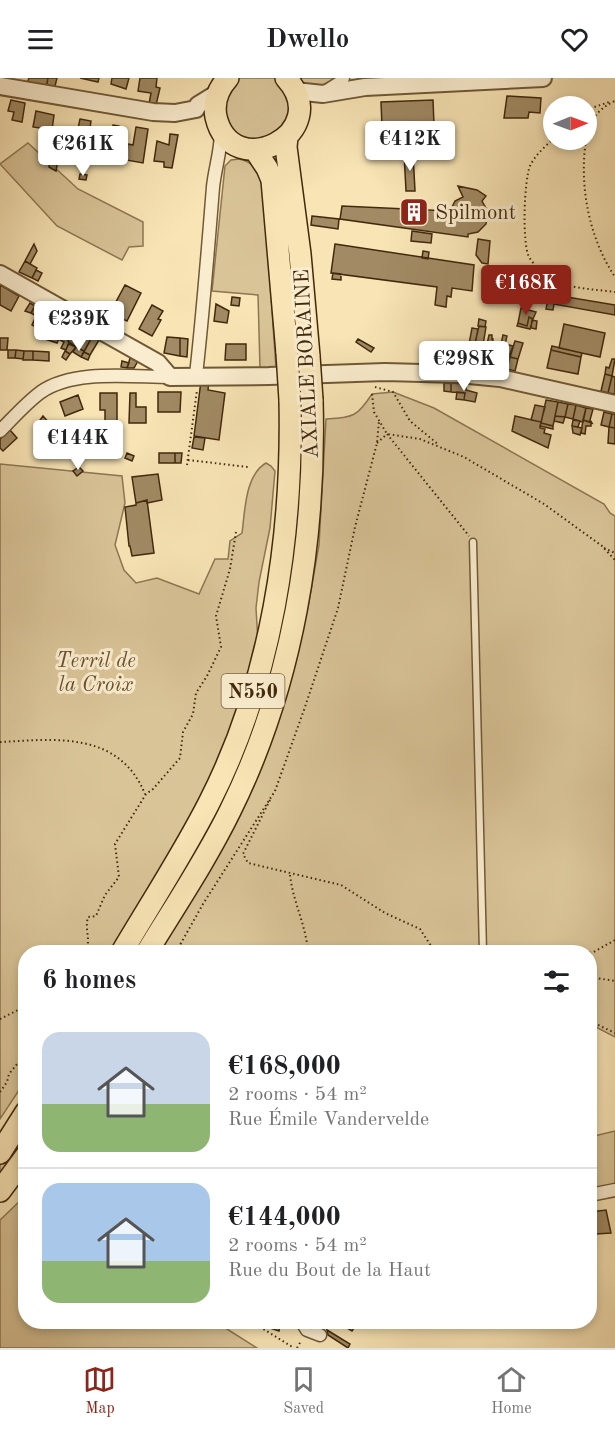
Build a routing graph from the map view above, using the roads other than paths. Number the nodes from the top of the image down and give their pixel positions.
1 (343, 78) edge
2 (543, 78) edge
3 (290, 84) edge
4 (223, 85) edge
5 (0, 86) edge
6 (323, 94) junction
7 (196, 109) junction
8 (297, 117) junction
9 (219, 123) junction
10 (287, 137) junction
11 (248, 148) junction
12 (218, 159) junction
13 (0, 274) edge
14 (197, 375) junction
15 (170, 377) junction
16 (615, 404) edge
17 (0, 431) edge
18 (473, 542) road end
19 (126, 945) edge
20 (151, 945) edge
21 (483, 945) edge
22 (18, 1125) edge
23 (0, 1153) edge
24 (18, 1167) edge
25 (615, 1190) edge
26 (0, 1191) edge
27 (597, 1194) edge
28 (306, 1329) edge
29 (320, 1335) dead end

1 - 6 street
2 - 6 street
3 - 6 street
3 - 8 highway
4 - 7 street
4 - 9 highway
5 - 7 street
6 - 8 street
7 - 9 street
8 - 10 highway, AXIALE BORAINE
9 - 11 highway, AXIALE BORAINE
9 - 12 street
10 - 11 highway
10 - 20 highway, AXIALE BORAINE / N550, bridge
11 - 12 street
11 - 19 highway, AXIALE BORAINE / N550, bridge
12 - 14 street
13 - 15 street
14 - 15 street
14 - 16 street
15 - 17 street
18 - 21 lane
22 - 23 highway
24 - 26 highway
25 - 27 street
28 - 29 street

